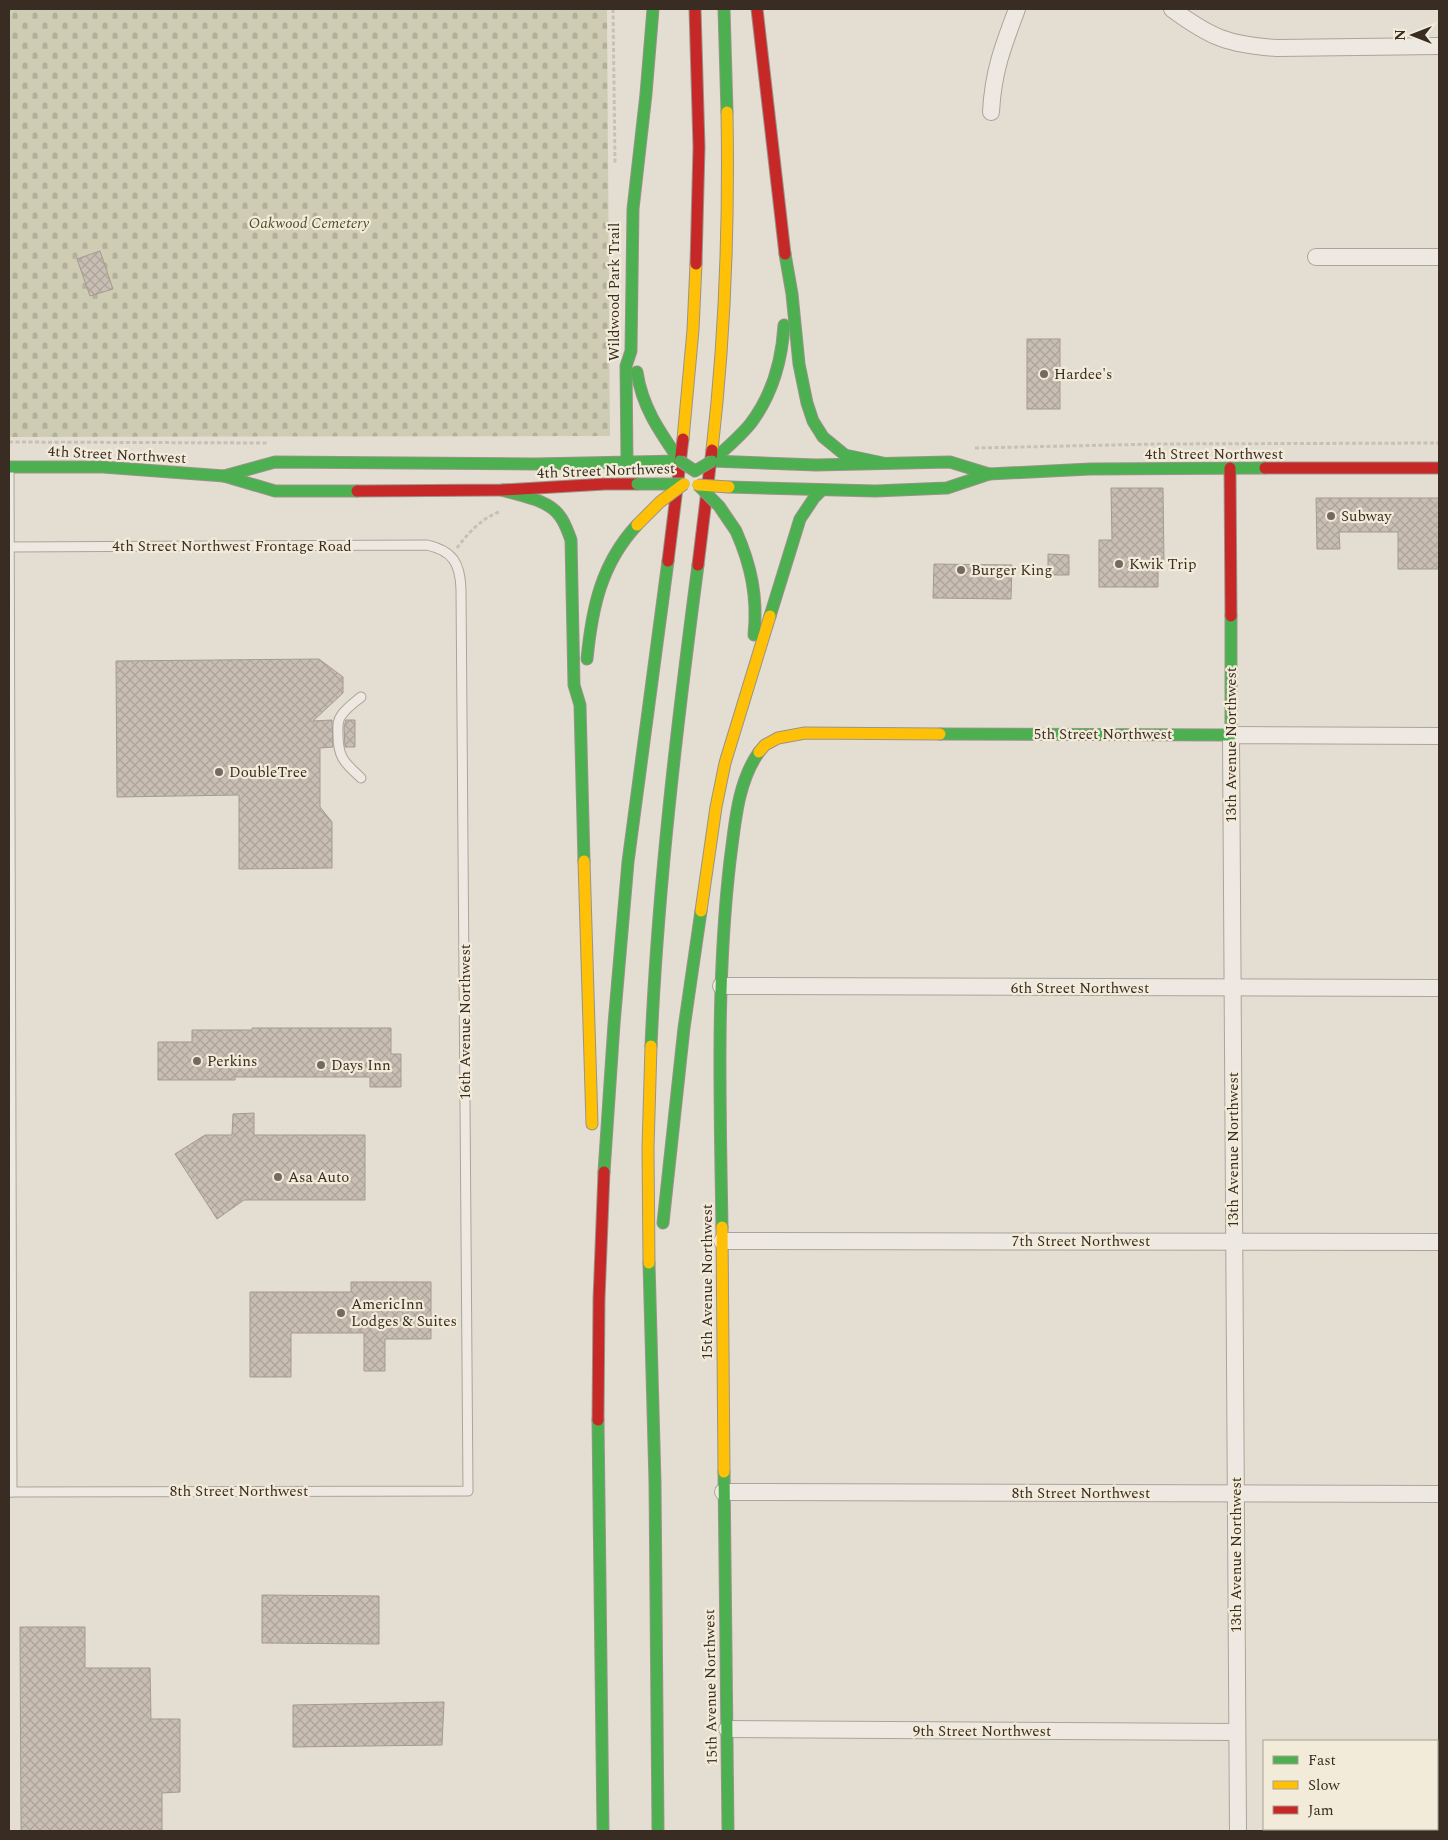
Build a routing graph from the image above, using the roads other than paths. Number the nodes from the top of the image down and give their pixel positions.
1 (653, 9) edge
2 (695, 9) edge
3 (724, 9) edge
4 (757, 9) edge
5 (1017, 9) edge
6 (1172, 9) edge
7 (1439, 46) edge
8 (991, 112) dead end
9 (1316, 257) dead end
10 (1439, 257) edge
11 (787, 271) junction
12 (632, 352) junction
13 (627, 461) junction
14 (660, 461) junction
15 (680, 461) junction
16 (712, 461) junction
17 (736, 461) junction
18 (883, 464) junction
19 (9, 467) edge
20 (1230, 468) junction
21 (1439, 468) edge
22 (989, 474) junction
23 (224, 476) junction
24 (693, 478) junction
25 (502, 490) junction
26 (822, 490) junction
27 (9, 547) edge
28 (452, 556) joint
29 (587, 667) dead end
30 (585, 685) dead end
31 (362, 696) dead end
32 (580, 705) junction
33 (740, 714) junction
34 (1231, 735) junction
35 (1439, 736) edge
36 (768, 742) joint
37 (9, 743) edge
38 (362, 778) dead end
39 (721, 986) junction
40 (1439, 988) edge
41 (1231, 989) junction
42 (593, 1138) dead end
43 (593, 1156) dead end
44 (722, 1241) junction
45 (1233, 1241) junction
46 (1439, 1242) edge
47 (599, 1300) junction
48 (652, 1346) junction
49 (468, 1491) joint
50 (10, 1492) edge
51 (723, 1492) junction
52 (1235, 1493) junction
53 (1439, 1494) edge
54 (727, 1729) junction
55 (1237, 1732) junction
56 (603, 1831) edge
57 (658, 1831) edge
58 (728, 1831) edge
59 (1238, 1831) edge

1 - 12 main road
2 - 47 main road
3 - 48 main road
4 - 11 main road
5 - 8 street
6 - 7 street
9 - 10 street
11 - 16 main road
11 - 18 main road
12 - 13 main road
12 - 15 main road
13 - 14 main road, 4th Street Northwest
13 - 23 main road, 4th Street Northwest
14 - 15 main road, 4th Street Northwest
14 - 24 main road
15 - 16 main road, 4th Street Northwest, bridge
15 - 24 main road, bridge
16 - 17 main road, 4th Street Northwest
16 - 24 main road, bridge
17 - 18 main road, 4th Street Northwest
17 - 24 main road
18 - 22 main road, 4th Street Northwest
19 - 23 main road, 4th Street Northwest
19 - 27 lane
20 - 21 main road, 4th Street Northwest
20 - 22 main road, 4th Street Northwest
20 - 34 main road, 13th Avenue Northwest
22 - 26 main road, 4th Street Northwest
23 - 25 main road, 4th Street Northwest
24 - 25 main road, 4th Street Northwest, bridge
24 - 26 main road, 4th Street Northwest, bridge
24 - 29 main road, bridge
24 - 33 main road, bridge
25 - 32 main road
26 - 33 main road
27 - 28 lane, 4th Street Northwest Frontage Road
27 - 37 lane
28 - 49 lane, 16th Avenue Northwest
30 - 32 main road
31 - 38 lane
32 - 42 main road
33 - 48 main road
34 - 35 street, 5th Street Northwest
34 - 36 main road, 5th Street Northwest
34 - 41 street, 13th Avenue Northwest
36 - 39 main road, 15th Avenue Northwest
37 - 50 lane
39 - 41 street, 6th Street Northwest
39 - 44 main road, 15th Avenue Northwest
40 - 41 street, 6th Street Northwest
41 - 45 street, 13th Avenue Northwest
43 - 47 main road
44 - 45 street, 7th Street Northwest
44 - 51 main road, 15th Avenue Northwest
45 - 46 street, 7th Street Northwest
45 - 52 street, 13th Avenue Northwest
47 - 56 main road
48 - 57 main road
49 - 50 lane, 8th Street Northwest
51 - 52 street, 8th Street Northwest
51 - 54 main road, 15th Avenue Northwest
52 - 53 street, 8th Street Northwest
52 - 55 street, 13th Avenue Northwest
54 - 55 street, 9th Street Northwest
54 - 58 main road, 15th Avenue Northwest
55 - 59 street, 13th Avenue Northwest

